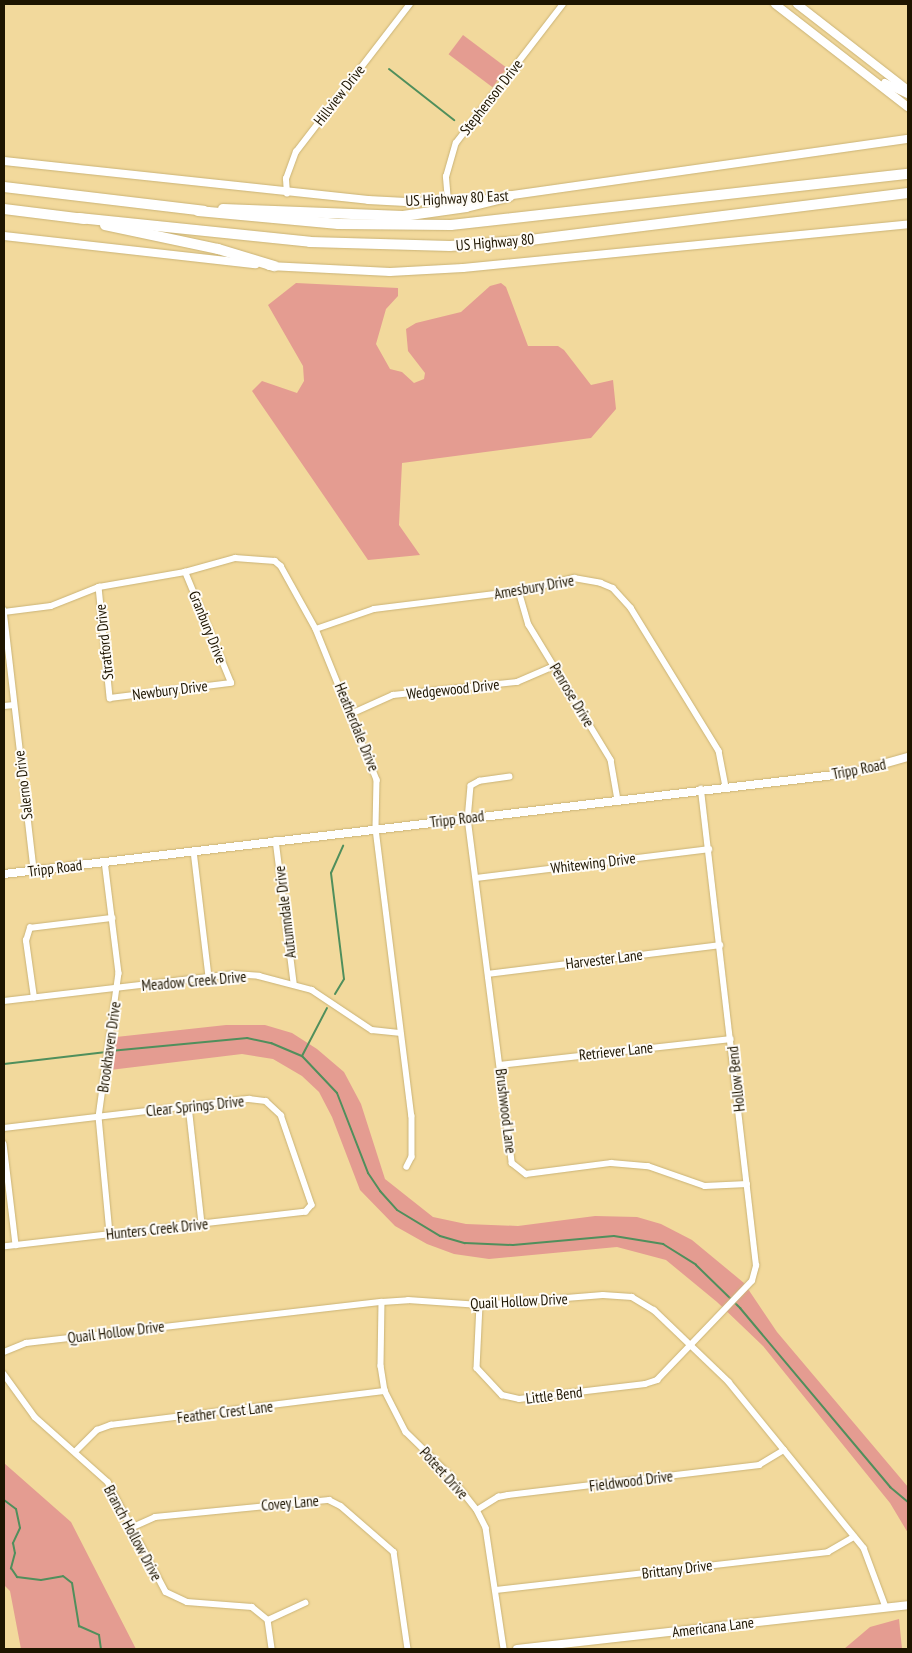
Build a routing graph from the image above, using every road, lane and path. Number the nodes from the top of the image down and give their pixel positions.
1 (410, 4) edge
2 (564, 4) edge
3 (776, 4) edge
4 (797, 4) edge
5 (858, 68) junction
6 (908, 90) edge
7 (908, 94) edge
8 (908, 107) edge
9 (908, 138) edge
10 (4, 161) edge
11 (908, 174) edge
12 (4, 187) edge
13 (908, 193) edge
14 (286, 194) junction
15 (510, 196) junction
16 (448, 201) junction
17 (4, 209) edge
18 (198, 211) junction
19 (79, 218) junction
20 (908, 224) edge
21 (4, 236) edge
22 (274, 266) junction
23 (185, 572) junction
24 (99, 587) junction
25 (520, 591) junction
26 (4, 611) edge
27 (316, 629) junction
28 (554, 666) junction
29 (231, 683) joint
30 (110, 698) joint
31 (14, 705) junction
32 (4, 706) edge
33 (353, 713) junction
34 (908, 757) edge
35 (510, 777) dead end
36 (726, 787) junction
37 (701, 789) junction
38 (618, 800) junction
39 (468, 818) junction
40 (376, 829) junction
41 (276, 840) junction
42 (708, 849) junction
43 (194, 851) junction
44 (105, 862) junction
45 (34, 870) junction
46 (4, 874) edge
47 (477, 878) junction
48 (112, 918) junction
49 (720, 945) junction
50 (488, 974) junction
51 (209, 977) junction
52 (294, 983) junction
53 (117, 989) junction
54 (34, 998) junction
55 (4, 1001) edge
56 (399, 1033) junction
57 (732, 1039) junction
58 (500, 1065) junction
59 (189, 1106) junction
60 (99, 1117) junction
61 (4, 1128) edge
62 (4, 1144) edge
63 (407, 1168) dead end
64 (747, 1184) junction
65 (310, 1209) joint
66 (202, 1224) junction
67 (110, 1234) junction
68 (16, 1245) junction
69 (4, 1246) edge
70 (382, 1302) junction
71 (480, 1305) junction
72 (692, 1346) junction
73 (4, 1352) edge
74 (4, 1374) edge
75 (385, 1391) junction
76 (784, 1450) junction
77 (75, 1452) junction
78 (477, 1510) junction
79 (133, 1527) junction
80 (854, 1537) junction
81 (496, 1590) junction
82 (305, 1603) dead end
83 (908, 1604) edge
84 (886, 1607) junction
85 (268, 1620) junction
86 (272, 1649) edge
87 (408, 1649) edge
88 (504, 1649) edge
89 (517, 1649) edge

1 - 14 street, Hillview Drive
2 - 16 street, Stephenson Drive
3 - 5 main road
4 - 6 main road
5 - 7 main road
5 - 8 main road
9 - 15 main road, US Highway 80 East
10 - 14 main road, US Highway 80 East
11 - 18 highway, US Highway 80
12 - 18 highway
13 - 19 highway, US Highway 80
14 - 16 main road, US Highway 80 East
15 - 16 main road, US Highway 80 East
15 - 18 highway
17 - 19 highway
19 - 22 highway
20 - 22 main road
21 - 22 main road
23 - 24 street, Heatherdale Drive
23 - 27 street, Heatherdale Drive
23 - 29 street, Granbury Drive
24 - 26 street, Heatherdale Drive
24 - 30 street, Stratford Drive
25 - 27 street, Amesbury Drive
25 - 28 street, Penrose Drive
25 - 36 street, Amesbury Drive
26 - 31 street, Salerno Drive
27 - 33 street, Heatherdale Drive
28 - 33 street, Wedgewood Drive
28 - 38 street, Penrose Drive
29 - 30 street, Newbury Drive
31 - 32 street
31 - 45 street, Salerno Drive
33 - 40 street, Heatherdale Drive
34 - 36 main road, Tripp Road
35 - 39 street, Brushwood Lane
36 - 37 main road, Tripp Road
37 - 38 main road, Tripp Road
37 - 42 street, Hollow Bend
38 - 39 main road, Tripp Road
39 - 40 main road, Tripp Road
39 - 47 street, Brushwood Lane
40 - 41 main road, Tripp Road
40 - 56 street, Heatherdale Drive
41 - 43 main road, Tripp Road
41 - 52 street, Autumndale Drive
42 - 47 street, Whitewing Drive
42 - 49 street, Hollow Bend
43 - 44 main road, Tripp Road
43 - 51 street
44 - 45 main road, Tripp Road
44 - 48 street, Brookhaven Drive
45 - 46 main road, Tripp Road
47 - 50 street, Brushwood Lane
48 - 53 street, Brookhaven Drive
48 - 54 street
49 - 50 street, Harvester Lane
49 - 57 street, Hollow Bend
50 - 58 street, Brushwood Lane
51 - 52 street, Meadow Creek Drive
51 - 53 street, Meadow Creek Drive
52 - 56 street, Meadow Creek Drive
53 - 54 street, Meadow Creek Drive
53 - 60 street, Brookhaven Drive
54 - 55 street, Meadow Creek Drive
56 - 63 street, Heatherdale Drive
57 - 58 street, Retriever Lane
57 - 64 street, Hollow Bend
58 - 64 street, Brushwood Lane
59 - 60 street, Clear Springs Drive
59 - 65 street, Clear Springs Drive
59 - 66 street
60 - 61 street, Clear Springs Drive
60 - 67 street, Brookhaven Drive
62 - 68 street
64 - 72 street, Hollow Bend
65 - 66 street, Hunters Creek Drive
66 - 67 street, Hunters Creek Drive
67 - 68 street, Hunters Creek Drive
68 - 69 street, Hunters Creek Drive
70 - 71 street, Quail Hollow Drive
70 - 73 street, Quail Hollow Drive
70 - 75 street, Poteet Drive
71 - 72 street, Quail Hollow Drive
71 - 72 street, Little Bend
72 - 76 street, Quail Hollow Drive
74 - 77 street, Branch Hollow Drive
75 - 77 street, Feather Crest Lane
75 - 78 street, Poteet Drive
76 - 78 street, Fieldwood Drive
76 - 80 street, Quail Hollow Drive
77 - 79 street, Branch Hollow Drive
78 - 81 street, Poteet Drive
79 - 85 street, Branch Hollow Drive
79 - 87 street, Covey Lane
80 - 81 street, Brittany Drive
80 - 84 street, Quail Hollow Drive
81 - 88 street, Poteet Drive
82 - 85 street
83 - 84 main road, Americana Lane
84 - 89 main road, Americana Lane
85 - 86 street

